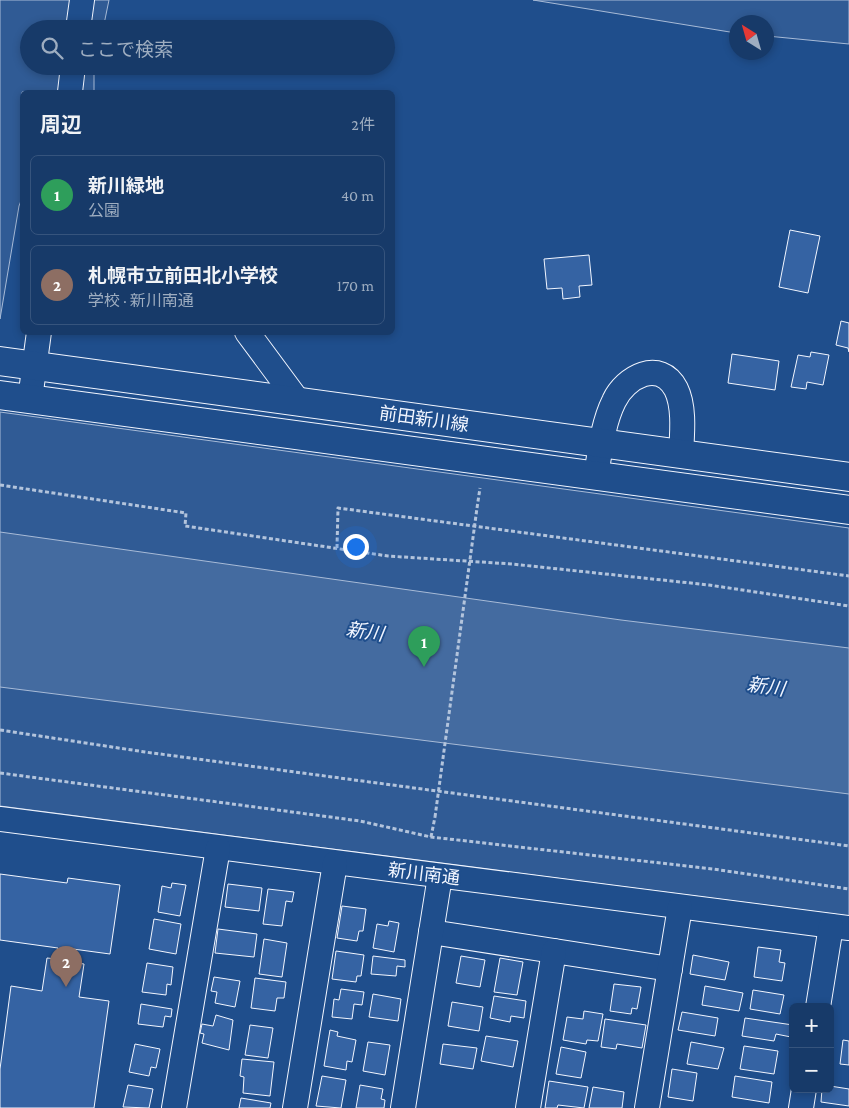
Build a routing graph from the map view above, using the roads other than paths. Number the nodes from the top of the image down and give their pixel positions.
1 (82, 0) edge
2 (79, 20) edge
3 (72, 75) edge
4 (70, 90) edge
5 (39, 335) edge
6 (249, 335) edge
7 (0, 361) edge
8 (34, 365) junction
9 (0, 395) edge
10 (30, 399) junction
11 (298, 402) junction
12 (602, 443) junction
13 (681, 454) junction
14 (596, 476) junction
15 (849, 477) edge
16 (849, 510) edge
17 (0, 819) edge
18 (218, 848) junction
19 (335, 863) junction
20 (440, 876) junction
21 (680, 907) junction
22 (840, 927) edge
23 (431, 932) junction
24 (554, 951) junction
25 (670, 969) junction
26 (819, 1003) edge
27 (803, 1093) edge
28 (174, 1108) edge
29 (295, 1108) edge
30 (403, 1108) edge
31 (528, 1108) edge
32 (647, 1108) edge
33 (801, 1108) edge

1 - 2 street
3 - 4 street
5 - 8 street
6 - 11 street
7 - 8 main road, 前田新川線
8 - 10 street
8 - 11 main road, 前田新川線
9 - 10 main road, 前田新川線
10 - 14 main road, 前田新川線
11 - 12 main road, 前田新川線
12 - 13 main road, 前田新川線
12 - 13 street
12 - 14 street
13 - 15 main road, 前田新川線
14 - 16 main road, 前田新川線
17 - 18 street, 新川南通
18 - 19 street, 新川南通
18 - 28 street
19 - 20 street, 新川南通
19 - 29 street
20 - 21 street, 新川南通
20 - 23 street
21 - 22 street, 新川南通
21 - 25 street
22 - 26 street
23 - 24 street
23 - 30 street
24 - 25 street
24 - 31 street
25 - 32 street
27 - 33 street

